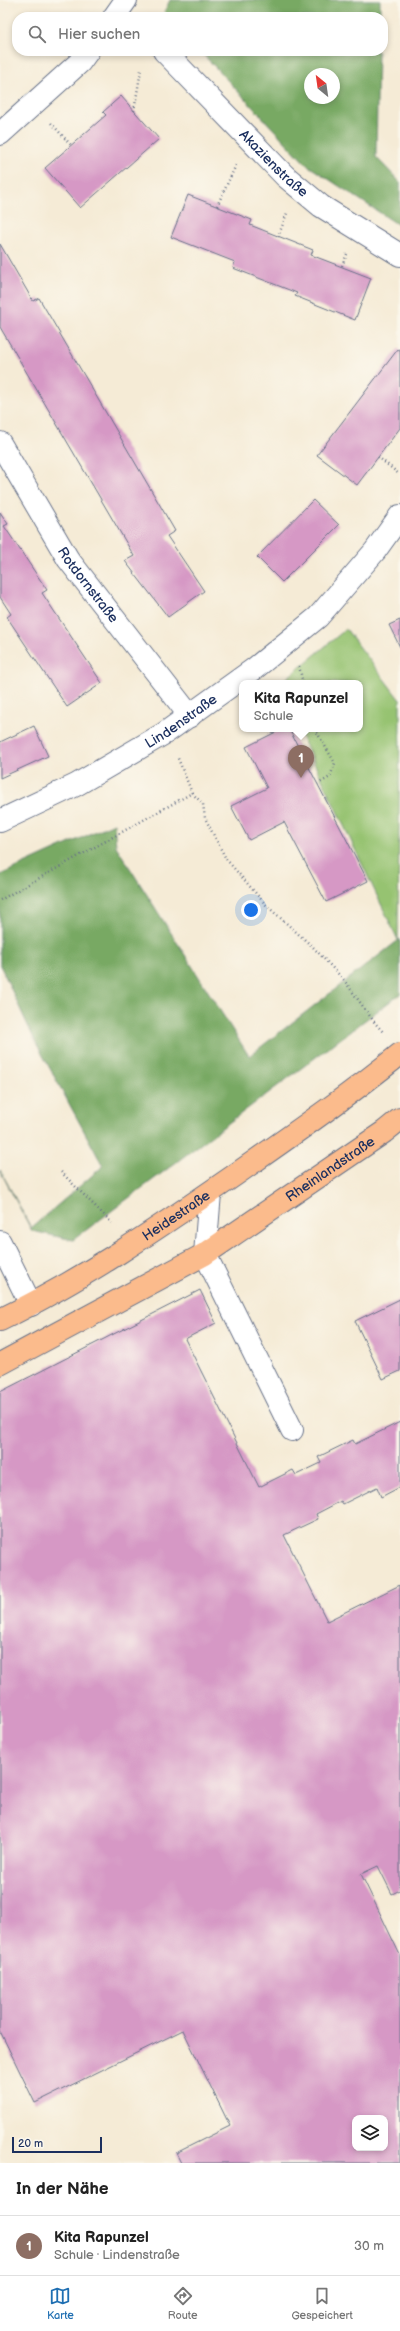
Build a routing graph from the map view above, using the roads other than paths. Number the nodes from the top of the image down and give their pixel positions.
1 (84, 56) edge
2 (169, 56) edge
3 (0, 134) edge
4 (400, 255) edge
5 (0, 443) edge
6 (400, 516) edge
7 (239, 680) edge
8 (239, 680) edge
9 (190, 716) junction
10 (0, 821) edge
11 (395, 1046) edge
12 (400, 1119) edge
13 (210, 1192) junction
14 (0, 1242) edge
15 (205, 1254) junction
16 (31, 1305) junction
17 (0, 1320) edge
18 (0, 1364) edge
19 (292, 1430) dead end

1 - 3 street
2 - 4 street, Akazienstraße
5 - 9 street, Rotdornstraße
6 - 7 street, Lindenstraße
8 - 9 street, Lindenstraße
9 - 10 street, Lindenstraße
11 - 13 main road, Heidestraße
12 - 15 main road, Rheinlandstraße
13 - 15 street
13 - 16 main road, Heidestraße
14 - 16 street
15 - 18 main road
15 - 19 street
16 - 17 main road, Heidestraße

